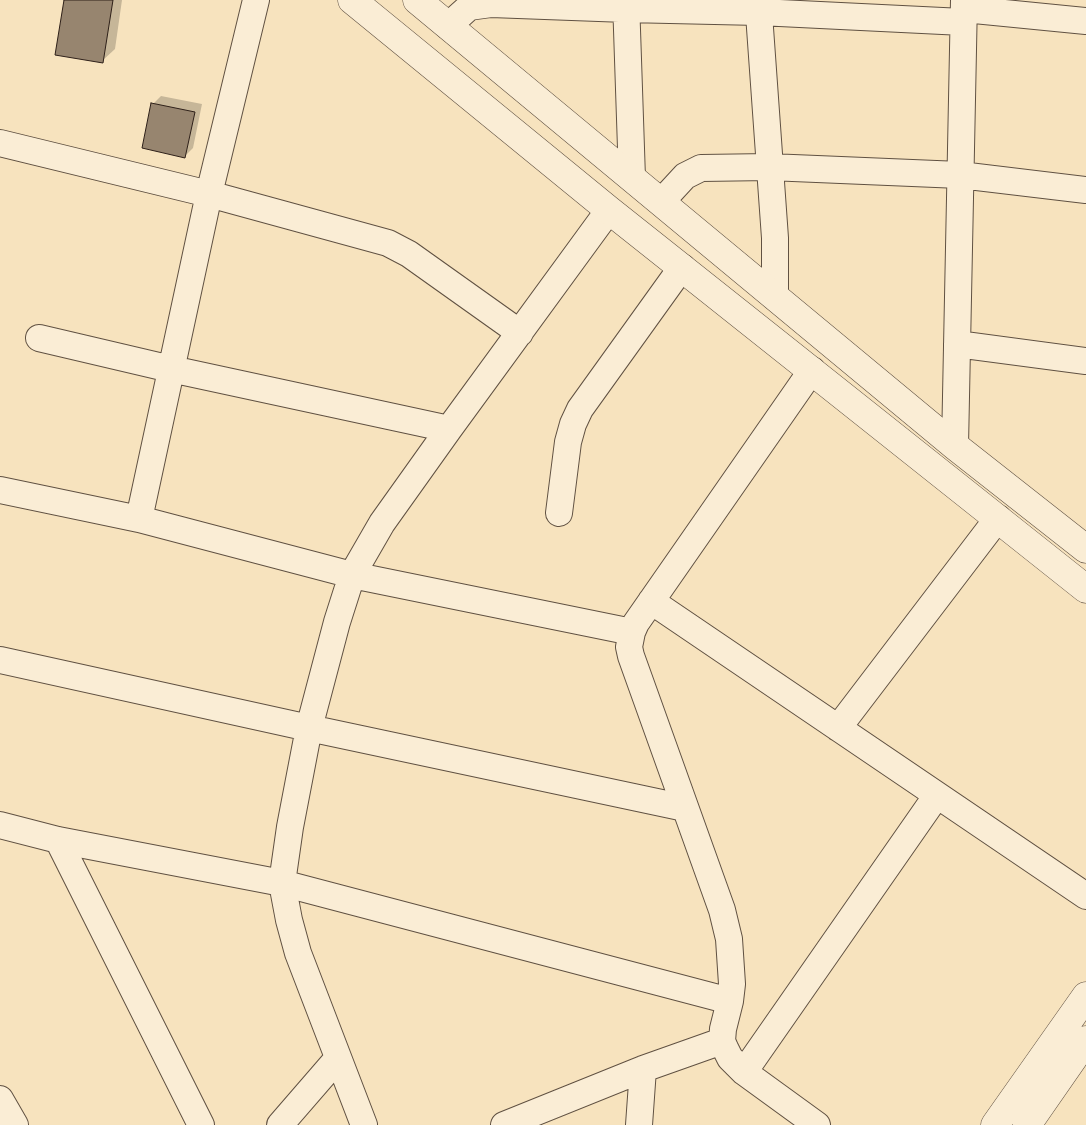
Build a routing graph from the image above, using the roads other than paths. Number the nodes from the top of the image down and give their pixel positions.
1 (256, 0) edge
2 (352, 0) edge
3 (417, 0) edge
4 (626, 4) edge
5 (758, 6) edge
6 (964, 10) edge
7 (1086, 21) edge
8 (448, 26) junction
9 (0, 143) edge
10 (769, 167) junction
11 (960, 175) junction
12 (632, 178) junction
13 (1086, 190) edge
14 (209, 194) junction
15 (661, 202) junction
16 (610, 210) junction
17 (682, 267) junction
18 (775, 296) junction
19 (520, 332) junction
20 (38, 338) dead end
21 (957, 344) junction
22 (1086, 361) edge
23 (171, 369) junction
24 (812, 370) junction
25 (448, 429) junction
26 (955, 446) junction
27 (0, 490) edge
28 (559, 513) dead end
29 (998, 518) junction
30 (139, 520) junction
31 (1086, 549) edge
32 (352, 575) junction
33 (1086, 589) edge
34 (650, 601) junction
35 (632, 632) junction
36 (0, 660) edge
37 (309, 728) junction
38 (838, 728) junction
39 (937, 795) junction
40 (685, 808) junction
41 (0, 825) edge
42 (58, 840) junction
43 (282, 883) junction
44 (1086, 896) edge
45 (1086, 996) edge
46 (730, 1001) junction
47 (722, 1041) junction
48 (1084, 1046) edge
49 (338, 1058) junction
50 (643, 1069) junction
51 (744, 1072) junction
52 (0, 1099) edge
53 (15, 1125) edge
54 (201, 1125) edge
55 (280, 1125) edge
56 (364, 1125) edge
57 (504, 1125) edge
58 (639, 1125) edge
59 (818, 1125) edge
60 (995, 1125) edge
61 (1027, 1125) edge

1 - 14 street
2 - 16 street
3 - 8 street
4 - 5 street
4 - 8 street
4 - 12 street
5 - 6 street
5 - 10 street
6 - 7 street
6 - 11 street
8 - 12 street
9 - 14 street
10 - 11 street
10 - 15 street
10 - 18 street
11 - 13 street
11 - 21 street
12 - 15 street
14 - 19 street
14 - 23 street
15 - 18 street
16 - 17 street
16 - 19 street
17 - 24 street
17 - 28 street
18 - 26 street
19 - 25 street
20 - 23 street
21 - 22 street
21 - 26 street
23 - 25 street
23 - 30 street
24 - 29 street
24 - 34 street
25 - 32 street
26 - 31 street
27 - 30 street
29 - 33 street
29 - 38 street
30 - 32 street
32 - 35 street
32 - 37 street
34 - 35 street
34 - 38 street
35 - 40 street
36 - 37 street
37 - 40 street
37 - 43 street
38 - 39 street
39 - 44 street
39 - 51 street
40 - 46 street
41 - 42 street
42 - 43 street
42 - 54 street
43 - 46 street
43 - 49 street
45 - 60 street
46 - 47 street
47 - 50 street
47 - 51 street
48 - 61 street
49 - 55 street
49 - 56 street
50 - 57 street
50 - 58 street
51 - 59 street
52 - 53 street

